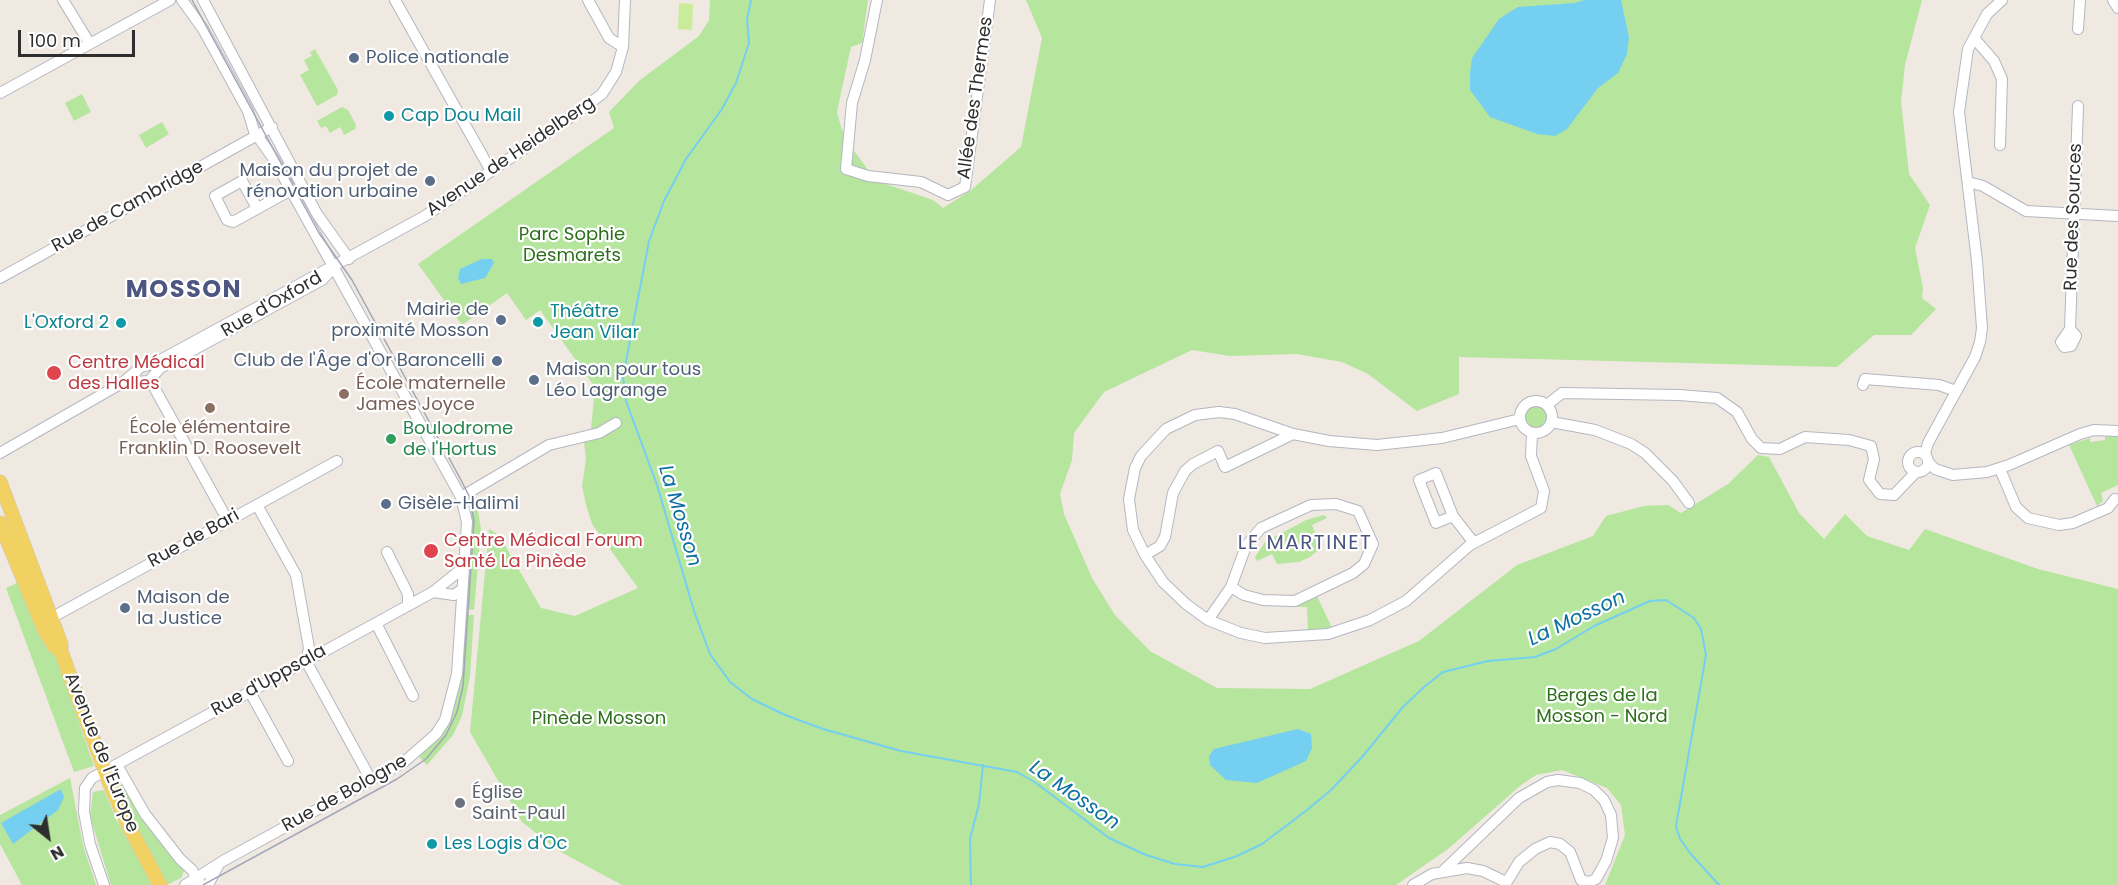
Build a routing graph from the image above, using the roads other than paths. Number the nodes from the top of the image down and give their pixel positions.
1 (63, 0) edge
2 (170, 0) edge
3 (182, 0) edge
4 (203, 0) edge
5 (395, 0) edge
6 (588, 0) edge
7 (625, 0) edge
8 (877, 0) edge
9 (990, 0) edge
10 (2080, 0) edge
11 (2114, 0) edge
12 (1996, 1) edge
13 (2118, 8) edge
14 (2078, 29) dead end
15 (1974, 38) junction
16 (90, 44) junction
17 (623, 47) junction
18 (0, 93) edge
19 (2078, 106) dead end
20 (272, 127) junction
21 (256, 136) junction
22 (2000, 145) dead end
23 (491, 171) junction
24 (1968, 182) junction
25 (291, 190) junction
26 (257, 208) dead end
27 (2075, 213) junction
28 (2118, 216) edge
29 (350, 259) junction
30 (333, 268) junction
31 (0, 278) edge
32 (2070, 329) dead end
33 (151, 372) junction
34 (1863, 386) dead end
35 (1956, 391) junction
36 (1547, 405) junction
37 (60, 417) junction
38 (1520, 419) junction
39 (1551, 422) junction
40 (616, 423) dead end
41 (2118, 431) edge
42 (1532, 433) junction
43 (1293, 434) junction
44 (0, 447) edge
45 (0, 453) edge
46 (337, 461) dead end
47 (1922, 463) junction
48 (2000, 469) junction
49 (0, 482) edge
50 (461, 497) junction
51 (2115, 499) dead end
52 (1689, 503) dead end
53 (257, 504) junction
54 (1453, 516) dead end
55 (228, 521) junction
56 (0, 523) edge
57 (1474, 543) junction
58 (387, 552) dead end
59 (1145, 555) junction
60 (454, 587) junction
61 (1231, 587) junction
62 (28, 593) junction
63 (408, 606) junction
64 (51, 618) junction
65 (1208, 620) junction
66 (376, 623) junction
67 (62, 651) junction
68 (306, 661) junction
69 (250, 692) junction
70 (413, 696) dead end
71 (288, 760) dead end
72 (111, 768) junction
73 (371, 780) junction
74 (220, 862) junction
75 (1444, 870) junction
76 (198, 882) edge
77 (1506, 884) edge
78 (104, 885) edge
79 (160, 885) edge
80 (184, 885) edge
81 (208, 885) edge
82 (1413, 885) edge

1 - 16 street
2 - 16 street
3 - 21 street
4 - 20 street
5 - 23 street
6 - 17 street
7 - 17 street, Avenue de Heidelberg
8 - 9 street, Allée des Thermes
10 - 14 street
11 - 13 street
12 - 15 street
15 - 22 street
15 - 24 street
16 - 18 street
17 - 23 street, Avenue de Heidelberg
19 - 27 street, Rue des Sources
20 - 21 street, Rue de Cambridge
20 - 29 street
21 - 25 street
21 - 31 street, Rue de Cambridge
23 - 29 street, Avenue de Heidelberg
24 - 27 street
24 - 35 street
25 - 26 street
25 - 30 street
27 - 28 street
27 - 32 street, Rue des Sources
29 - 30 street, Avenue de Heidelberg
30 - 33 street, Rue d'Oxford
30 - 50 street
33 - 37 street, Rue d'Oxford
33 - 55 street
34 - 35 street
35 - 47 street
36 - 38 street
36 - 39 street
36 - 47 street
37 - 44 street, Rue d'Oxford
37 - 45 street, Rue d'Oxford
38 - 42 street
38 - 43 street
39 - 42 street
39 - 52 street
40 - 50 street
41 - 48 street
42 - 57 street
43 - 59 street
43 - 59 street
46 - 53 street, Rue de Bari
47 - 48 street
48 - 51 street
49 - 64 main road, Avenue de l'Europe
50 - 60 street
53 - 55 street, Rue de Bari
53 - 68 street
54 - 57 street
55 - 64 street, Rue de Bari
56 - 62 main road, Avenue de l'Europe
57 - 65 street
58 - 63 street
59 - 65 street
60 - 63 street, Rue d'Uppsala
60 - 73 street, Rue de Bologne
61 - 61 street
61 - 65 street
62 - 64 main road
62 - 67 main road, Avenue de l'Europe
63 - 66 street, Rue d'Uppsala
64 - 67 main road, Avenue de l'Europe
66 - 68 street, Rue d'Uppsala
66 - 70 street
67 - 72 main road, Avenue de l'Europe
68 - 69 street, Rue d'Uppsala
68 - 73 street
69 - 71 street
69 - 72 street, Rue d'Uppsala
72 - 76 street
72 - 78 street, Rue d'Uppsala
72 - 79 main road, Avenue de l'Europe
73 - 74 street, Rue de Bologne
74 - 76 street, Rue de Bologne
74 - 81 street
75 - 77 street
75 - 77 street
75 - 82 street
76 - 80 street, Rue de Bologne

